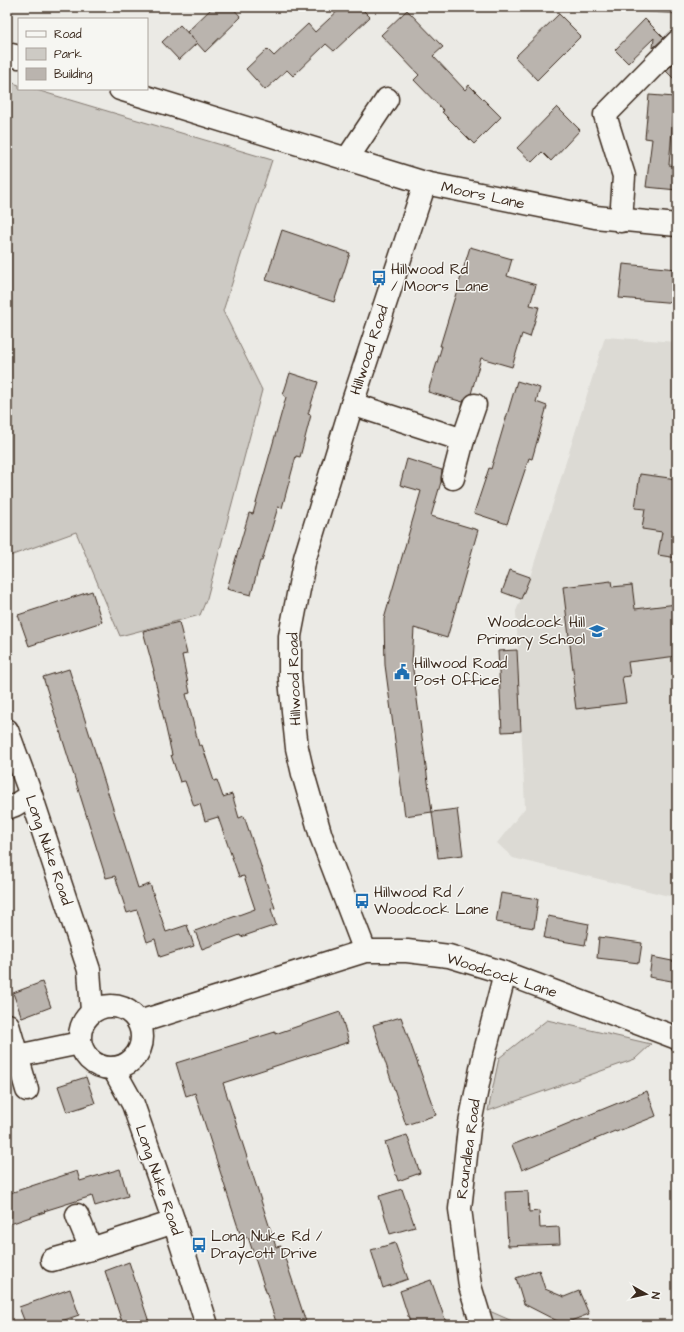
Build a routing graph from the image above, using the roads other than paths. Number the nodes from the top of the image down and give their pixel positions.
1 (677, 42) edge
2 (7, 54) edge
3 (18, 57) edge
4 (123, 90) edge
5 (387, 99) dead end
6 (348, 159) junction
7 (425, 183) junction
8 (621, 221) junction
9 (677, 225) edge
10 (352, 404) junction
11 (475, 405) dead end
12 (463, 440) junction
13 (453, 478) dead end
14 (7, 730) edge
15 (31, 795) junction
16 (7, 808) edge
17 (365, 951) junction
18 (89, 970) junction
19 (505, 973) junction
20 (116, 1006) junction
21 (92, 1012) junction
22 (139, 1022) junction
23 (8, 1025) edge
24 (677, 1038) edge
25 (80, 1043) junction
26 (17, 1056) junction
27 (134, 1058) junction
28 (112, 1068) junction
29 (27, 1090) dead end
30 (133, 1104) junction
31 (77, 1215) dead end
32 (174, 1222) junction
33 (91, 1249) junction
34 (52, 1260) dead end
35 (207, 1325) edge
36 (482, 1325) edge

1 - 8 street
2 - 3 street
4 - 6 street, Moors Lane
5 - 6 street
6 - 7 street, Moors Lane
7 - 8 street, Moors Lane
7 - 10 street, Hillwood Road
8 - 9 street, Moors Lane
10 - 12 street, Hillwood Road
10 - 17 street, Hillwood Road
11 - 12 street
12 - 13 street
14 - 15 street, Long Nuke Road
15 - 16 street
15 - 18 street, Long Nuke Road
17 - 19 street, Woodcock Lane
17 - 22 street, Woodcock Lane
18 - 20 street, Long Nuke Road
18 - 21 street, Long Nuke Road
19 - 24 street, Woodcock Lane
19 - 36 street, Roundlea Road
20 - 21 street
20 - 22 street, Long Nuke Road
21 - 25 street
22 - 27 street, Long Nuke Road
23 - 26 street
25 - 26 street
25 - 28 street
26 - 29 street
27 - 28 street
27 - 30 street, Long Nuke Road
28 - 30 street, Long Nuke Road
30 - 32 street, Long Nuke Road
31 - 33 street
32 - 33 street
32 - 35 street, Long Nuke Road
33 - 34 street

